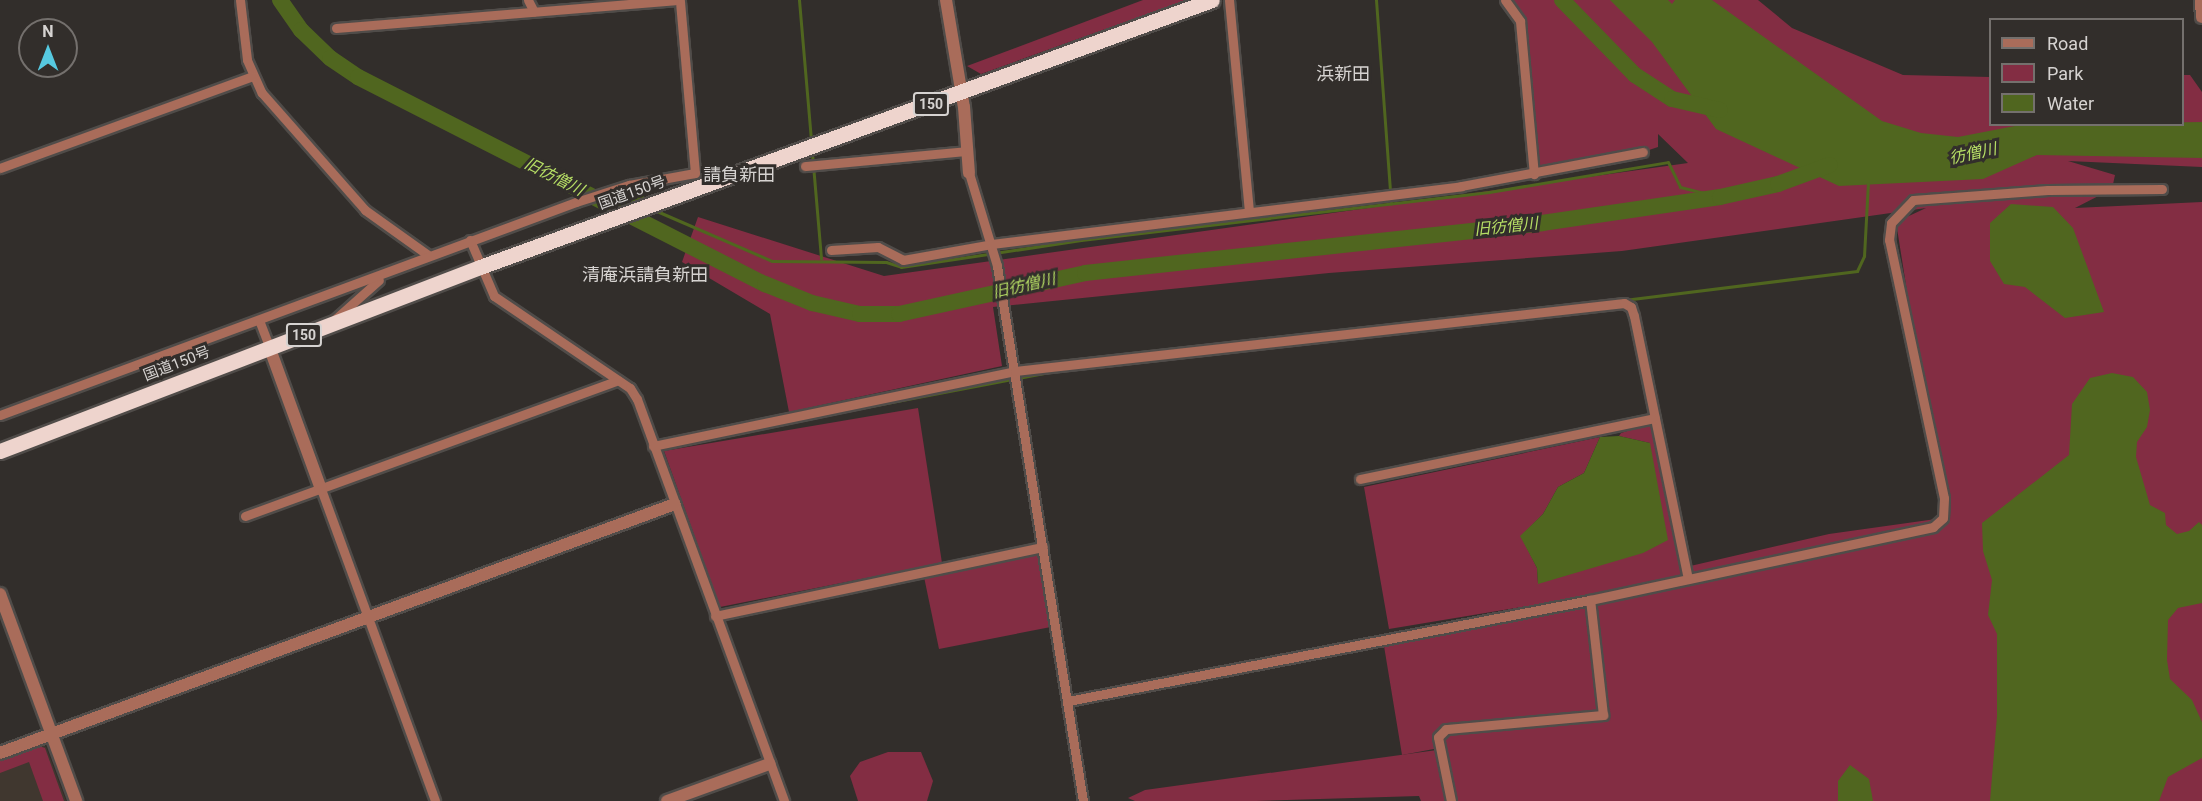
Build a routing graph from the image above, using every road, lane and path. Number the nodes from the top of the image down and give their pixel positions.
1 (240, 0) edge
2 (528, 0) edge
3 (675, 0) edge
4 (680, 0) edge
5 (946, 0) edge
6 (1212, 0) edge
7 (1229, 0) edge
8 (1505, 0) edge
9 (2201, 0) edge
10 (534, 12) junction
11 (2202, 17) edge
12 (336, 28) dead end
13 (253, 76) junction
14 (959, 93) junction
15 (966, 151) junction
16 (1643, 152) dead end
17 (805, 166) dead end
18 (0, 168) edge
19 (969, 173) joint
20 (1534, 174) junction
21 (2162, 189) dead end
22 (1249, 212) junction
23 (470, 240) junction
24 (992, 244) junction
25 (831, 250) dead end
26 (428, 255) junction
27 (480, 267) junction
28 (396, 269) junction
29 (259, 320) junction
30 (328, 326) junction
31 (270, 349) junction
32 (1015, 371) junction
33 (618, 380) junction
34 (0, 415) edge
35 (1655, 418) junction
36 (652, 446) junction
37 (0, 451) edge
38 (1360, 479) dead end
39 (321, 489) junction
40 (675, 504) junction
41 (245, 516) dead end
42 (1043, 547) junction
43 (1688, 579) junction
44 (0, 594) edge
45 (1590, 600) junction
46 (715, 615) junction
47 (368, 618) junction
48 (1068, 701) junction
49 (51, 733) junction
50 (0, 753) edge
51 (769, 764) junction
52 (76, 801) edge
53 (435, 801) edge
54 (668, 801) edge
55 (784, 801) edge
56 (1083, 801) edge
57 (1451, 801) edge

1 - 13 street
2 - 10 street
3 - 10 street
4 - 23 street
5 - 14 street
6 - 14 highway, 国道150号 / 150
7 - 22 street
8 - 20 street
9 - 11 street
10 - 12 street
13 - 18 street
13 - 26 street
14 - 15 street
14 - 27 highway, 国道150号 / 150
15 - 17 street
15 - 19 street
16 - 20 street
19 - 24 street
20 - 22 street
21 - 43 street
22 - 24 street
23 - 26 street
23 - 27 street
24 - 25 street
24 - 32 street
26 - 28 street
27 - 30 highway, 国道150号 / 150
27 - 33 street
28 - 29 street
28 - 30 street
29 - 31 street
29 - 34 street
30 - 31 highway, 国道150号 / 150
31 - 37 highway, 国道150号 / 150
31 - 39 street
32 - 35 street
32 - 36 street
32 - 42 street
33 - 36 street
33 - 39 street
35 - 38 street
35 - 43 street
36 - 40 street
39 - 41 street
39 - 47 street
40 - 46 street
40 - 47 street
42 - 46 street
42 - 48 street
43 - 45 street
44 - 49 street
45 - 48 street
45 - 57 street
46 - 51 street
47 - 49 street
47 - 53 street
48 - 56 street
49 - 50 street
49 - 52 street
51 - 54 street
51 - 55 street

